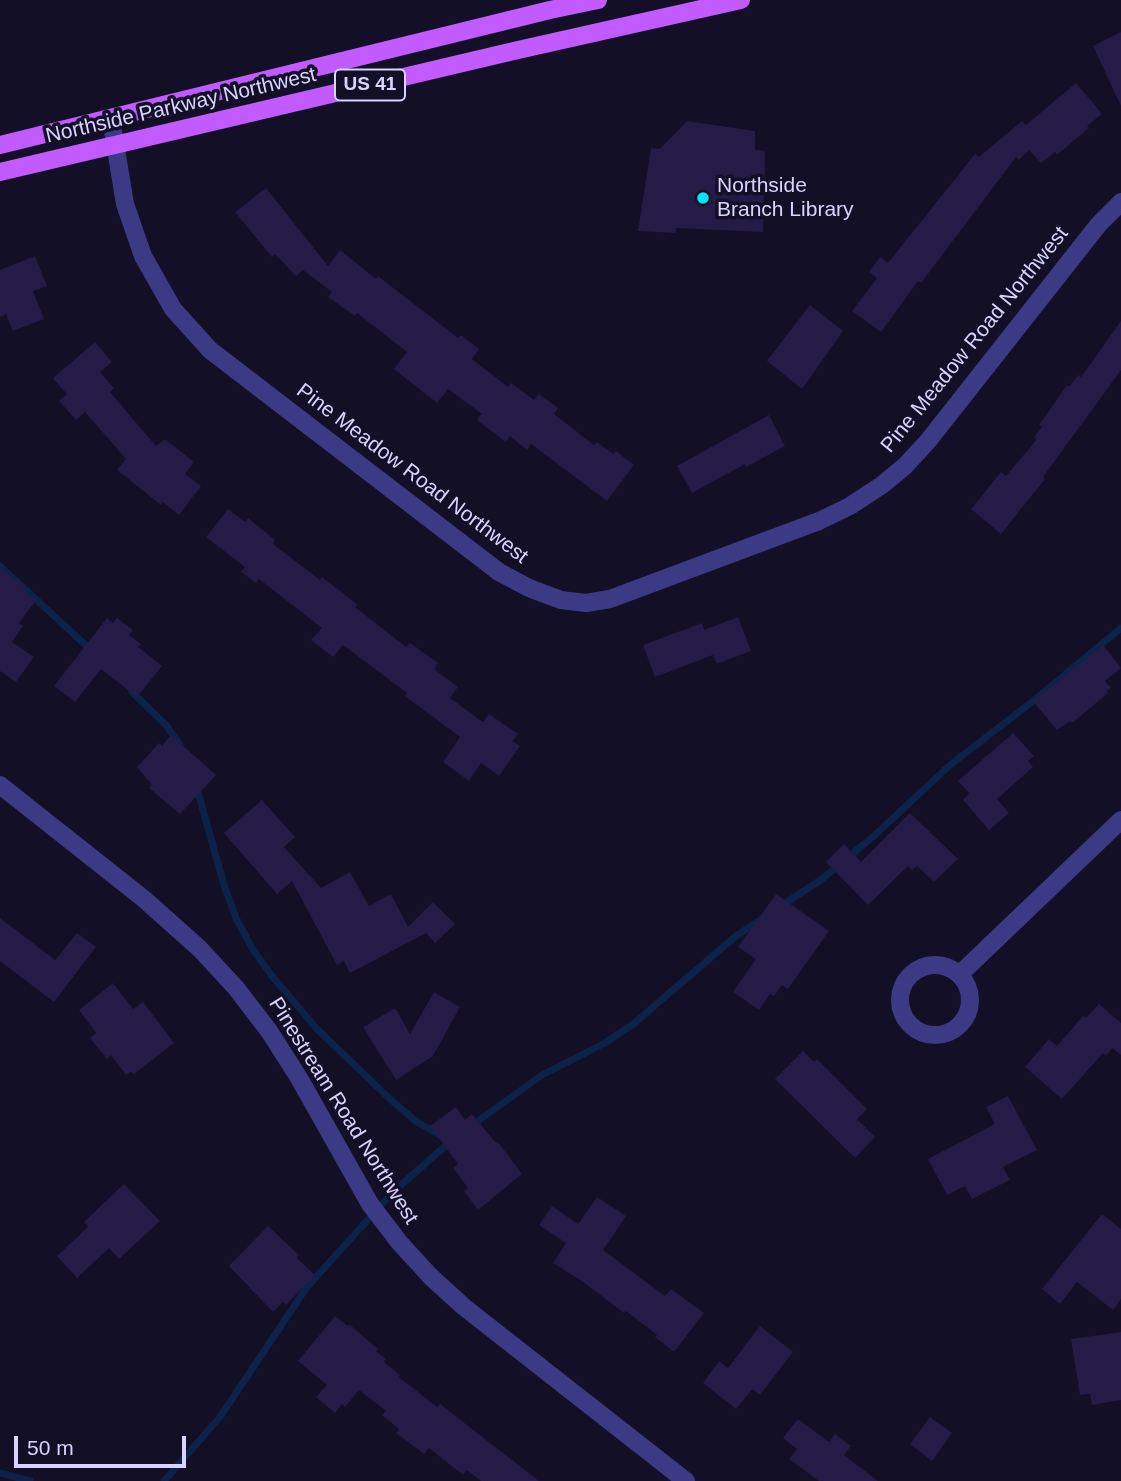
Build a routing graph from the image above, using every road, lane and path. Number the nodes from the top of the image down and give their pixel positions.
1 (598, 0) edge
2 (741, 0) edge
3 (111, 119) junction
4 (0, 145) edge
5 (115, 145) junction
6 (0, 172) edge
7 (1121, 202) edge
8 (0, 785) edge
9 (1121, 820) edge
10 (960, 974) junction
11 (686, 1481) edge

1 - 3 main road, Northside Parkway Northwest / US 41
2 - 5 main road, Northside Parkway Northwest / US 41
3 - 4 main road, Northside Parkway Northwest / US 41
3 - 5 street, Pine Meadow Road Northwest
5 - 6 main road, Northside Parkway Northwest / US 41
5 - 7 street, Pine Meadow Road Northwest
8 - 11 street, Pinestream Road Northwest
9 - 10 street
10 - 10 street

